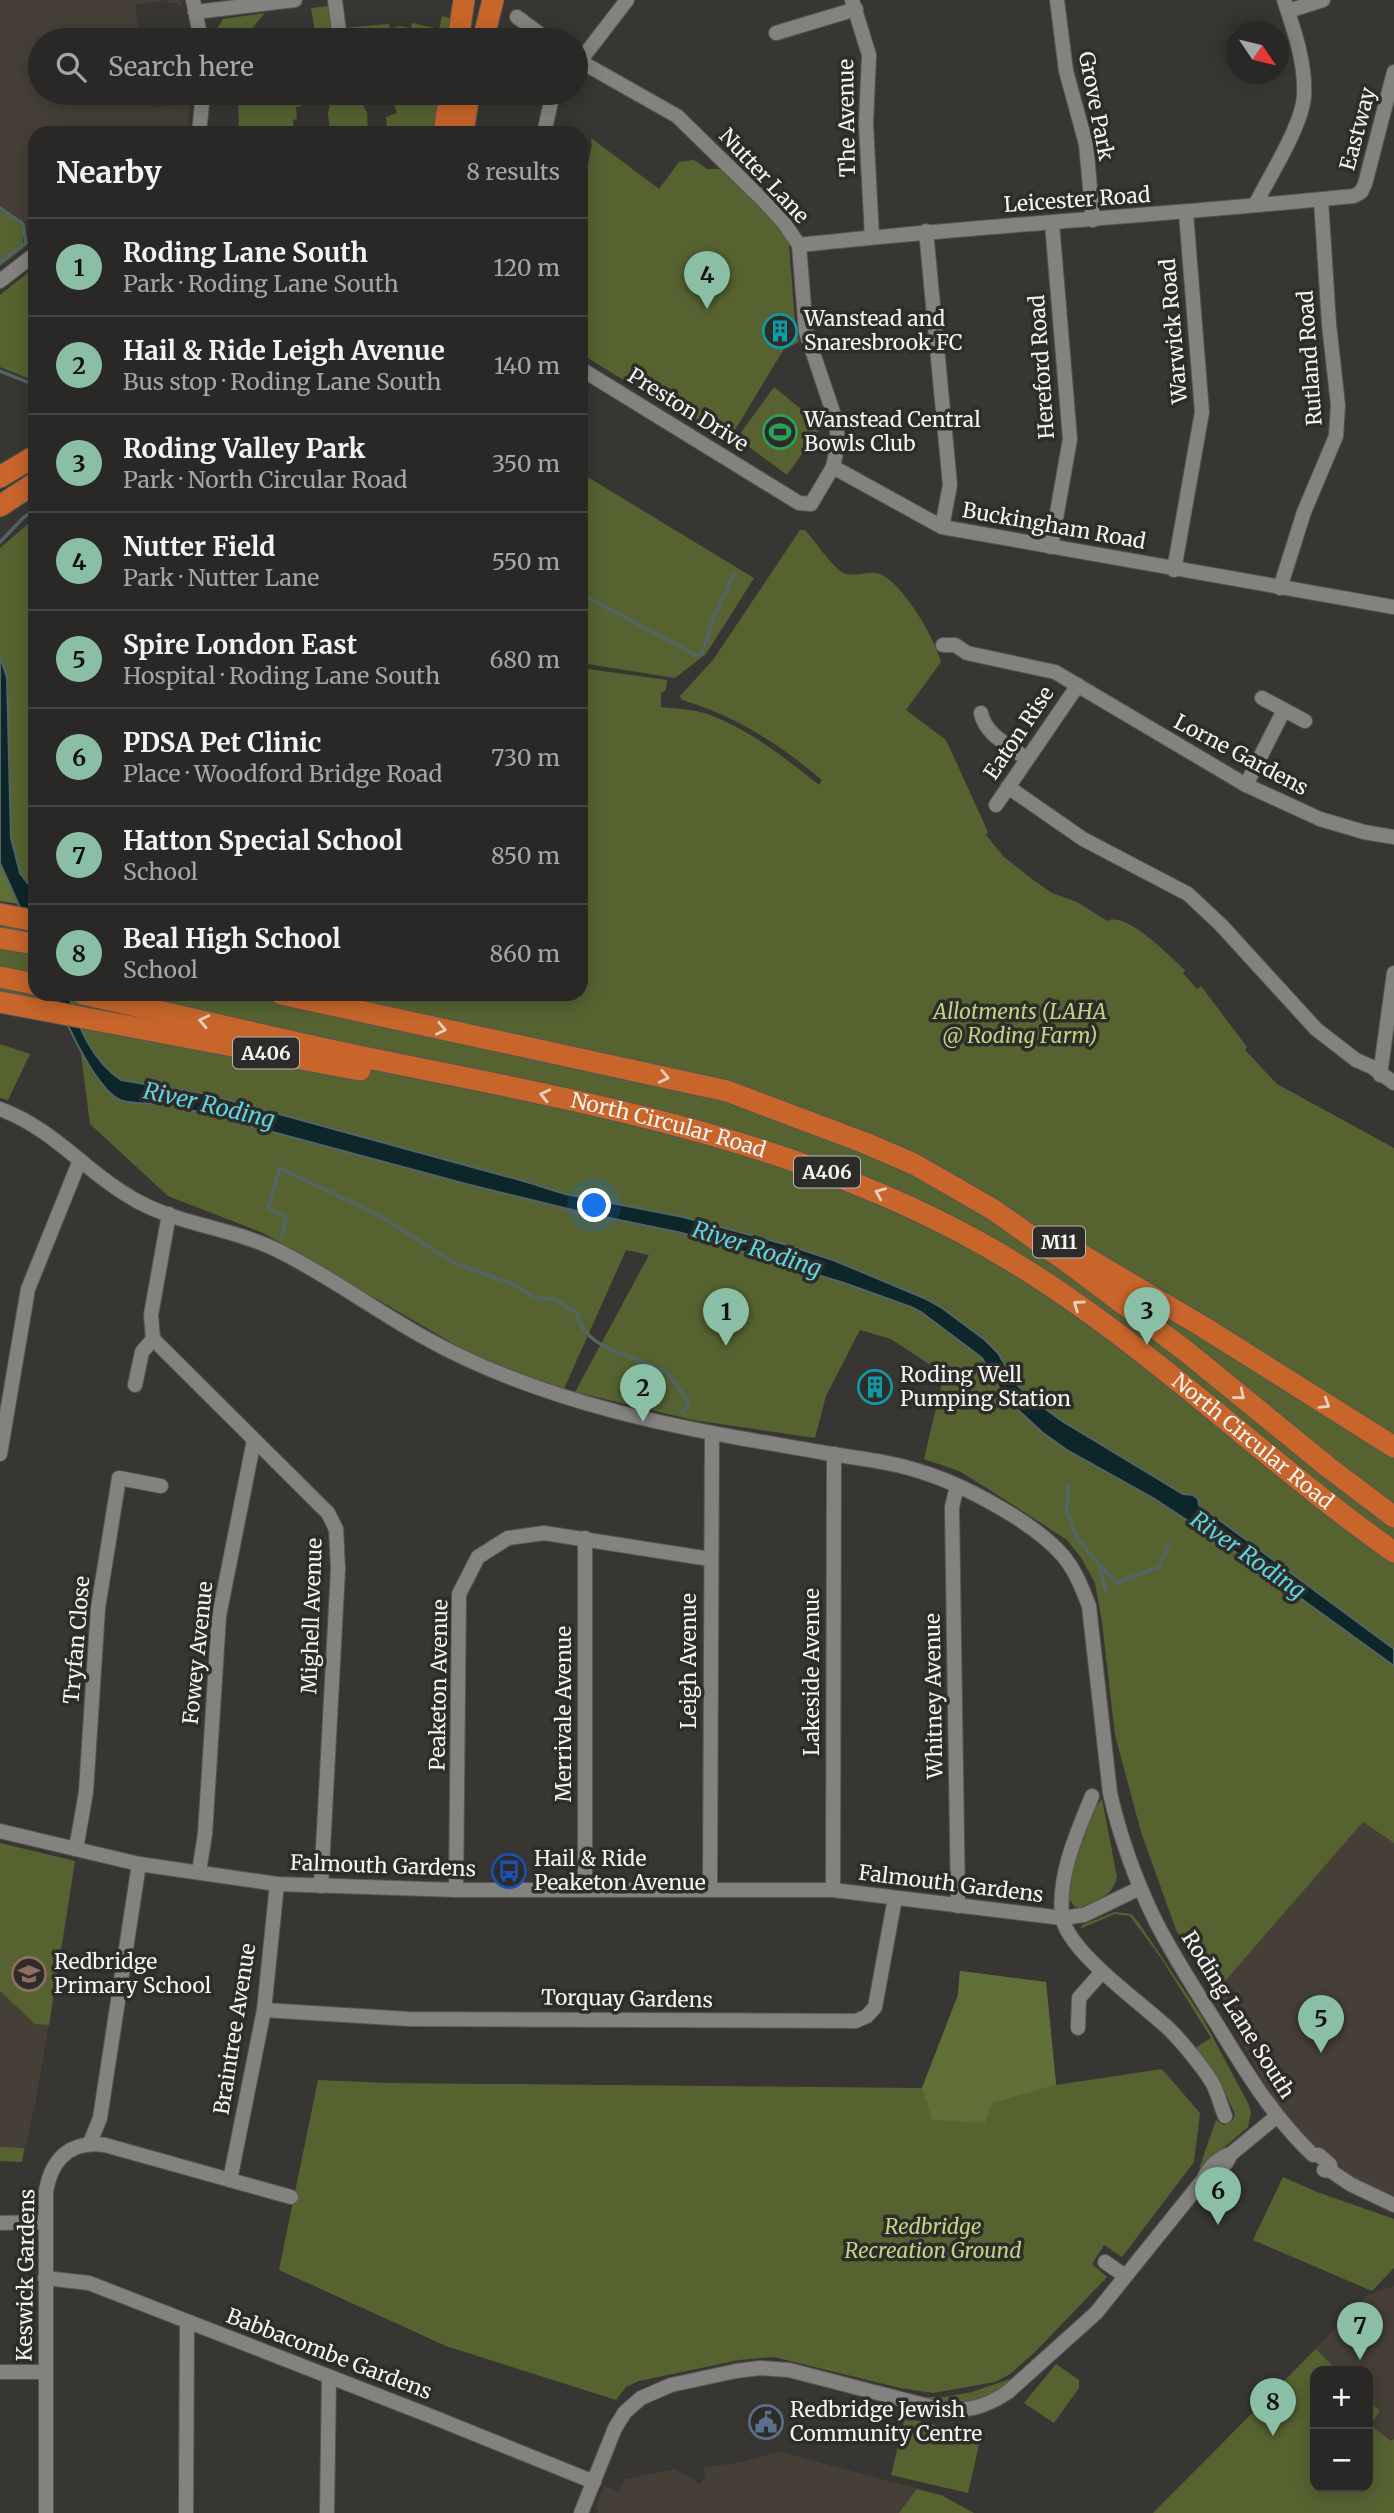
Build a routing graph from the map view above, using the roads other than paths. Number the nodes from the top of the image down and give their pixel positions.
1 (295, 0) edge
2 (335, 0) edge
3 (464, 0) edge
4 (480, 0) edge
5 (494, 0) edge
6 (627, 0) edge
7 (1057, 0) edge
8 (1323, 0) edge
9 (854, 5) edge
10 (194, 6) edge
11 (1286, 6) edge
12 (517, 17) dead end
13 (199, 28) edge
14 (338, 28) edge
15 (460, 28) edge
16 (476, 28) edge
17 (486, 28) edge
18 (532, 28) edge
19 (776, 33) dead end
20 (588, 48) edge
21 (588, 66) edge
22 (1394, 72) edge
23 (202, 105) edge
24 (448, 105) edge
25 (468, 105) edge
26 (550, 105) edge
27 (200, 126) edge
28 (444, 126) edge
29 (464, 126) edge
30 (546, 126) edge
31 (1358, 194) joint
32 (1321, 200) junction
33 (1255, 205) junction
34 (1186, 213) junction
35 (1093, 220) junction
36 (1052, 223) junction
37 (926, 231) junction
38 (872, 237) junction
39 (799, 245) junction
40 (28, 259) edge
41 (0, 281) edge
42 (588, 373) edge
43 (28, 460) edge
44 (834, 467) junction
45 (0, 477) edge
46 (28, 488) edge
47 (811, 504) joint
48 (0, 506) edge
49 (942, 527) junction
50 (1051, 547) junction
51 (1174, 570) junction
52 (1280, 588) junction
53 (1394, 607) edge
54 (943, 645) dead end
55 (1078, 685) junction
56 (1262, 698) dead end
57 (1284, 710) junction
58 (981, 712) dead end
59 (1305, 721) dead end
60 (1027, 759) junction
61 (1246, 785) junction
62 (1008, 787) junction
63 (996, 805) dead end
64 (1394, 838) edge
65 (0, 938) edge
66 (28, 942) edge
67 (1394, 972) edge
68 (0, 977) edge
69 (28, 983) edge
70 (114, 1001) edge
71 (314, 1001) edge
72 (333, 1001) edge
73 (0, 1002) edge
74 (1392, 1008) edge
75 (375, 1014) junction
76 (1380, 1075) junction
77 (486, 1081) junction
78 (1394, 1083) edge
79 (0, 1109) edge
80 (80, 1160) junction
81 (951, 1184) junction
82 (169, 1214) junction
83 (153, 1339) junction
84 (6, 1373) edge
85 (135, 1385) dead end
86 (712, 1433) junction
87 (254, 1440) junction
88 (1394, 1447) edge
89 (0, 1454) edge
90 (834, 1454) junction
91 (161, 1486) dead end
92 (957, 1486) junction
93 (1394, 1517) edge
94 (585, 1538) junction
95 (1394, 1552) edge
96 (710, 1559) junction
97 (1092, 1796) dead end
98 (0, 1831) edge
99 (76, 1849) junction
100 (139, 1864) junction
101 (199, 1872) junction
102 (277, 1884) junction
103 (321, 1886) junction
104 (1140, 1888) junction
105 (710, 1889) junction
106 (456, 1890) junction
107 (585, 1890) junction
108 (832, 1890) junction
109 (895, 1898) junction
110 (958, 1906) junction
111 (1062, 1918) junction
112 (1102, 1972) junction
113 (264, 2010) junction
114 (1078, 2028) dead end
115 (1225, 2116) dead end
116 (1276, 2117) junction
117 (90, 2143) junction
118 (230, 2180) junction
119 (291, 2197) dead end
120 (1394, 2205) edge
121 (46, 2222) junction
122 (0, 2223) edge
123 (1105, 2262) dead end
124 (1125, 2276) junction
125 (45, 2278) junction
126 (189, 2322) junction
127 (0, 2372) edge
128 (45, 2372) junction
129 (329, 2377) junction
130 (594, 2483) junction
131 (46, 2513) edge
132 (186, 2513) edge
133 (327, 2513) edge
134 (581, 2513) edge

1 - 10 street
2 - 14 street
3 - 15 highway
4 - 16 highway
5 - 17 highway
6 - 20 street
7 - 35 street, Grove Park
8 - 11 street
9 - 19 street
9 - 38 street, The Avenue
10 - 13 street
11 - 33 street
12 - 18 street
21 - 39 street, Nutter Lane
22 - 31 street, Eastway
23 - 27 street
24 - 28 highway
25 - 29 highway
26 - 30 street
31 - 32 street, Leicester Road
32 - 33 street, Leicester Road
32 - 52 street, Rutland Road
33 - 34 street, Leicester Road
34 - 35 street, Leicester Road
34 - 51 street, Warwick Road
35 - 36 street, Leicester Road
36 - 37 street, Leicester Road
36 - 50 street, Hereford Road
37 - 38 street, Leicester Road
37 - 49 street
38 - 39 street, Leicester Road
39 - 44 street, Nutter Lane
40 - 41 street
42 - 47 street, Preston Drive
43 - 45 highway
44 - 47 street, Nutter Lane
44 - 49 street, Buckingham Road
46 - 48 highway
49 - 50 street, Buckingham Road
50 - 51 street, Buckingham Road
51 - 52 street, Buckingham Road
52 - 53 street, Buckingham Road
54 - 55 street, Lorne Gardens
55 - 60 street, Eaton Rise
55 - 61 street, Lorne Gardens
56 - 57 street
57 - 59 street
57 - 61 street
58 - 60 street
60 - 62 street, Eaton Rise
61 - 64 street, Lorne Gardens
62 - 63 street, Eaton Rise
62 - 76 street
65 - 66 highway
67 - 74 street
68 - 69 highway
77 -> 70 highway, North Circular Road / A406
71 - 75 highway, North Circular Road / A406
72 - 75 highway, A406
73 - 77 highway, A406
74 - 76 street
75 -> 81 highway, North Circular Road / A406
76 - 78 street
95 -> 77 highway, North Circular Road / A406
79 - 80 street, Roding Lane South
80 - 82 street, Roding Lane South
80 - 84 street
81 -> 88 highway, M11
81 -> 93 highway, North Circular Road / A406
82 - 83 street
82 - 86 street, Roding Lane South
83 - 85 street
83 - 87 street, Mighell Avenue
84 - 89 street
86 - 90 street, Roding Lane South
86 - 96 street, Leigh Avenue
87 - 101 street, Fowey Avenue
87 - 103 street, Mighell Avenue
90 - 92 street, Roding Lane South
90 - 108 street, Lakeside Avenue
91 - 99 street, Tryfan Close
92 - 104 street, Roding Lane South
92 - 110 street, Whitney Avenue
94 - 96 street, Peaketon Avenue
94 - 106 street, Peaketon Avenue
94 - 107 street, Merrivale Avenue
96 - 105 street, Leigh Avenue
97 - 111 street
98 - 99 street, Falmouth Gardens
99 - 100 street, Falmouth Gardens
100 - 101 street, Falmouth Gardens
100 - 117 street
101 - 102 street, Falmouth Gardens
102 - 103 street, Falmouth Gardens
102 - 113 street, Braintree Avenue
103 - 106 street, Falmouth Gardens
104 - 111 street
104 - 116 street, Roding Lane South
105 - 107 street, Falmouth Gardens
105 - 108 street, Falmouth Gardens
106 - 107 street, Falmouth Gardens
108 - 109 street, Falmouth Gardens
109 - 110 street, Falmouth Gardens
109 - 113 street, Torquay Gardens
110 - 111 street, Falmouth Gardens
111 - 112 street
112 - 114 street
112 - 115 street
113 - 118 street, Braintree Avenue
116 - 120 street, Roding Lane South
116 - 124 street
117 - 118 street
117 - 121 street, Keswick Gardens
118 - 119 street
121 - 122 street
121 - 125 street, Keswick Gardens
123 - 124 street
124 - 130 street
125 - 126 street, Babbacombe Gardens
125 - 128 street, Keswick Gardens
126 - 129 street, Babbacombe Gardens
126 - 132 street
127 - 128 street
128 - 131 street, Keswick Gardens
129 - 130 street, Babbacombe Gardens
129 - 133 street
130 - 134 street

